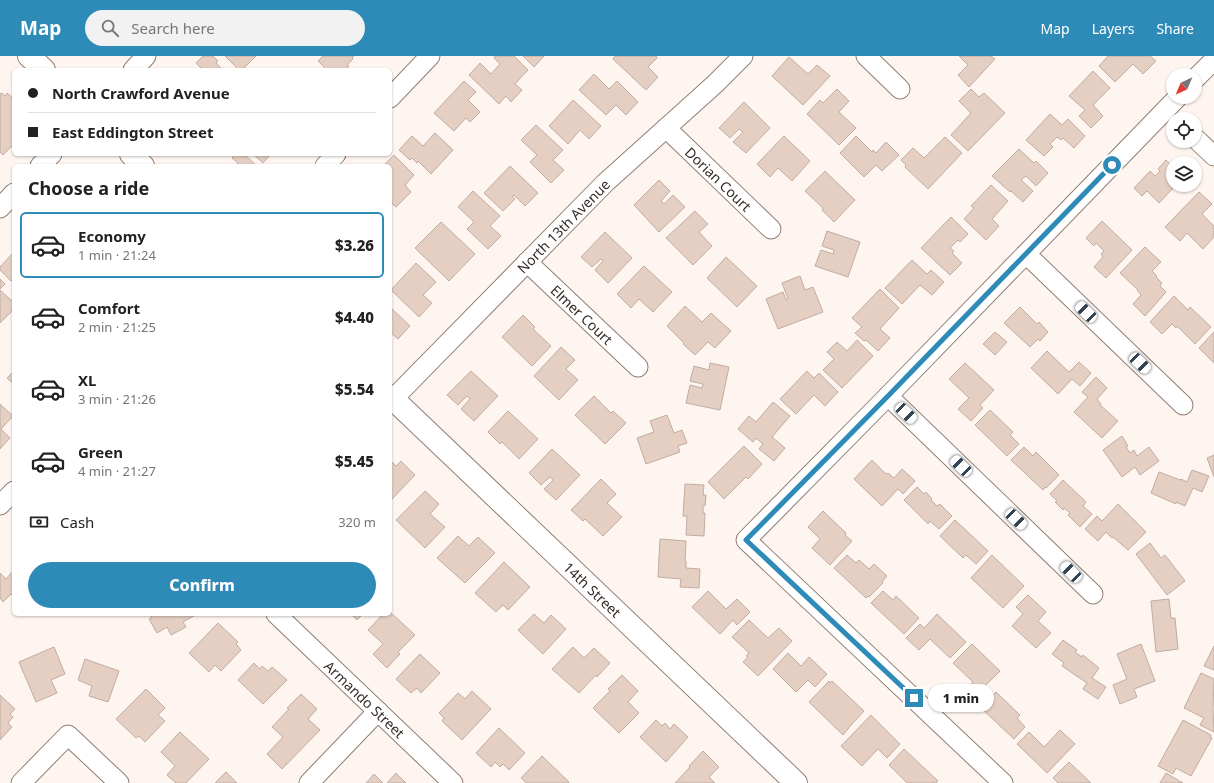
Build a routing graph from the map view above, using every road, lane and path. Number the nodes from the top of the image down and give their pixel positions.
1 (29, 56) edge
2 (146, 56) edge
3 (430, 56) edge
4 (743, 56) edge
5 (866, 56) edge
6 (1214, 60) edge
7 (42, 68) edge
8 (135, 68) edge
9 (1202, 72) edge
10 (900, 89) dead end
11 (392, 96) edge
12 (1173, 108) edge
13 (666, 128) junction
14 (1202, 145) edge
15 (50, 156) edge
16 (133, 156) edge
17 (334, 156) edge
18 (1214, 156) edge
19 (42, 164) edge
20 (141, 164) edge
21 (327, 164) edge
22 (12, 195) edge
23 (0, 208) edge
24 (771, 229) dead end
25 (1026, 254) junction
26 (527, 262) junction
27 (638, 367) dead end
28 (888, 396) junction
29 (392, 398) edge
30 (392, 400) edge
31 (1183, 405) dead end
32 (12, 493) edge
33 (0, 505) edge
34 (1093, 594) dead end
35 (278, 616) edge
36 (378, 711) junction
37 (21, 783) edge
38 (119, 783) edge
39 (309, 783) edge
40 (453, 783) edge
41 (796, 783) edge
42 (1003, 783) edge

1 - 7 street
2 - 8 street
3 - 11 street
4 - 13 street, North 13th Avenue
5 - 10 street
6 - 9 street
12 - 25 street
13 - 24 street, Dorian Court
13 - 26 street, North 13th Avenue
14 - 18 street
15 - 19 street
16 - 20 street
17 - 21 street
22 - 23 street
25 - 28 street
25 - 31 street
26 - 27 street, Elmer Court
26 - 29 street, North 13th Avenue
28 - 34 street
28 - 42 street
30 - 41 street, 14th Street
32 - 33 street
35 - 36 street, Armando Street
36 - 39 street
36 - 40 street, Armando Street
37 - 38 street

